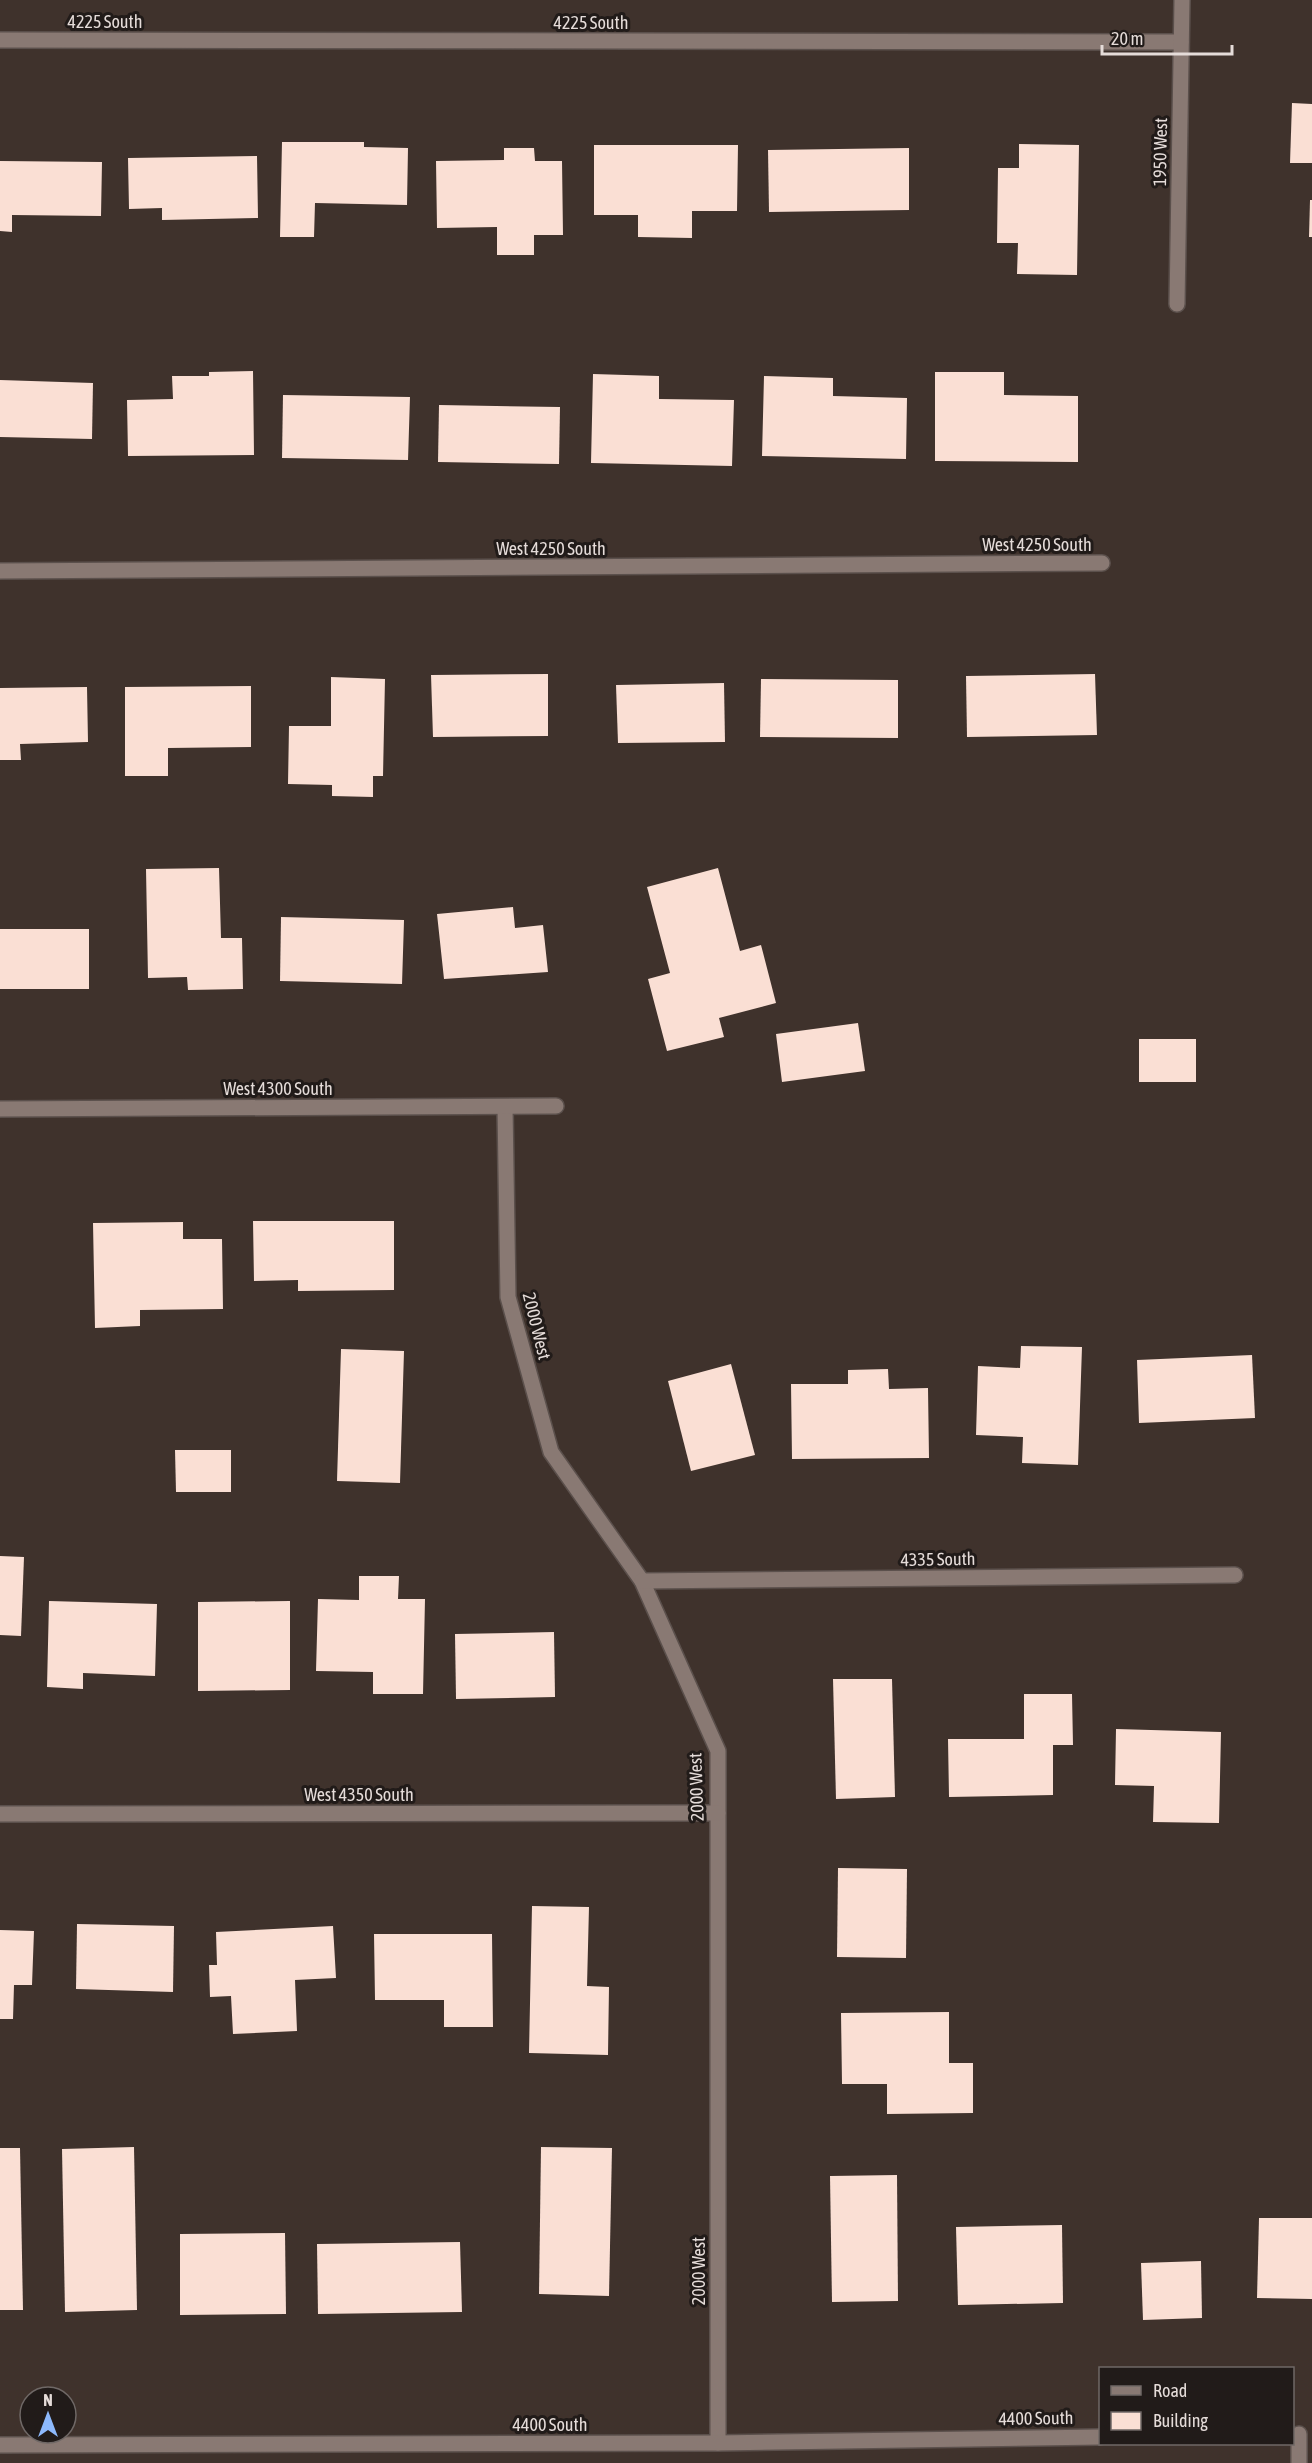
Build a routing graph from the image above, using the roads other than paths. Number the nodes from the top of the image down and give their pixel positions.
1 (1182, 0) edge
2 (0, 40) edge
3 (1181, 42) junction
4 (1177, 304) dead end
5 (1102, 563) dead end
6 (0, 571) edge
7 (556, 1106) dead end
8 (505, 1107) junction
9 (0, 1109) edge
10 (1235, 1575) dead end
11 (642, 1581) junction
12 (718, 1813) junction
13 (0, 1814) edge
14 (1301, 2434) edge
15 (1099, 2437) edge
16 (718, 2443) junction
17 (0, 2445) edge
18 (1299, 2463) edge

1 - 3 street, 1950 West
2 - 3 street, 4225 South
3 - 4 street, 1950 West
5 - 6 street, West 4250 South
7 - 8 street, West 4300 South
8 - 9 street, West 4300 South
8 - 11 street, 2000 West
10 - 11 street, 4335 South
11 - 12 street, 2000 West
12 - 13 street, West 4350 South
12 - 16 street, 2000 West
14 - 18 street
15 - 16 street, 4400 South
16 - 17 street, 4400 South

